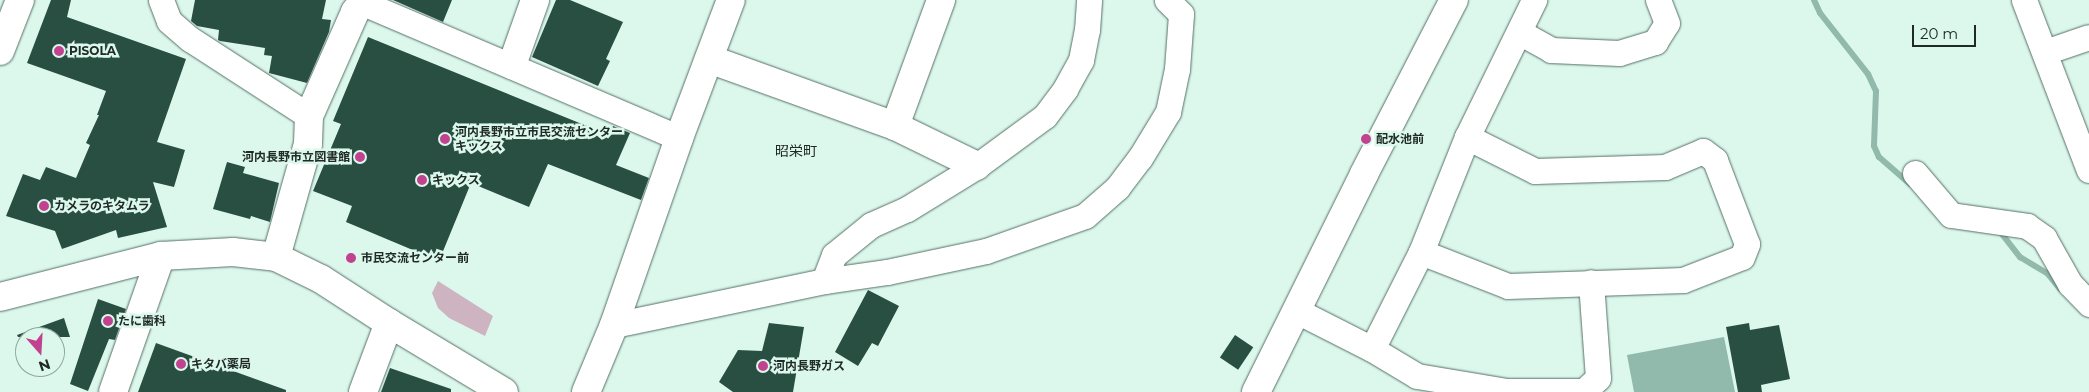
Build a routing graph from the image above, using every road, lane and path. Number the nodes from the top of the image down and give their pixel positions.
1 (20, 0) edge
2 (161, 0) edge
3 (534, 0) edge
4 (731, 0) edge
5 (941, 0) edge
6 (1089, 0) edge
7 (1167, 0) edge
8 (1454, 0) edge
9 (1534, 0) edge
10 (1658, 0) edge
11 (2024, 0) edge
12 (363, 1) edge
13 (1519, 32) junction
14 (2089, 37) edge
15 (0, 52) edge
16 (2046, 52) junction
17 (709, 59) junction
18 (512, 65) junction
19 (309, 116) junction
20 (895, 126) junction
21 (1467, 137) junction
22 (679, 138) junction
23 (977, 166) junction
24 (2089, 170) edge
25 (1915, 174) dead end
26 (1421, 252) junction
27 (161, 256) junction
28 (276, 257) junction
29 (824, 281) junction
30 (1591, 282) junction
31 (0, 297) edge
32 (2089, 304) edge
33 (1297, 310) junction
34 (389, 323) junction
35 (614, 325) junction
36 (1372, 349) junction
37 (113, 392) edge
38 (363, 392) edge
39 (504, 392) edge
40 (586, 392) edge
41 (1256, 392) edge

1 - 15 main road
2 - 19 street
3 - 18 main road
4 - 17 main road
5 - 20 main road
6 - 23 street
7 - 29 street
8 - 33 main road
9 - 13 street
10 - 13 street
11 - 16 street
12 - 18 street
12 - 19 main road
13 - 21 street
14 - 16 street
16 - 24 street
17 - 20 main road
17 - 22 main road
18 - 22 street
19 - 28 main road
20 - 23 main road
21 - 26 street
21 - 30 street
22 - 35 main road
23 - 29 street
25 - 32 street
26 - 30 street
26 - 36 street
27 - 28 main road
27 - 31 main road
27 - 37 main road
28 - 34 main road
29 - 35 street
30 - 36 street
33 - 36 street
33 - 41 main road
34 - 38 main road
34 - 39 main road
35 - 40 main road

